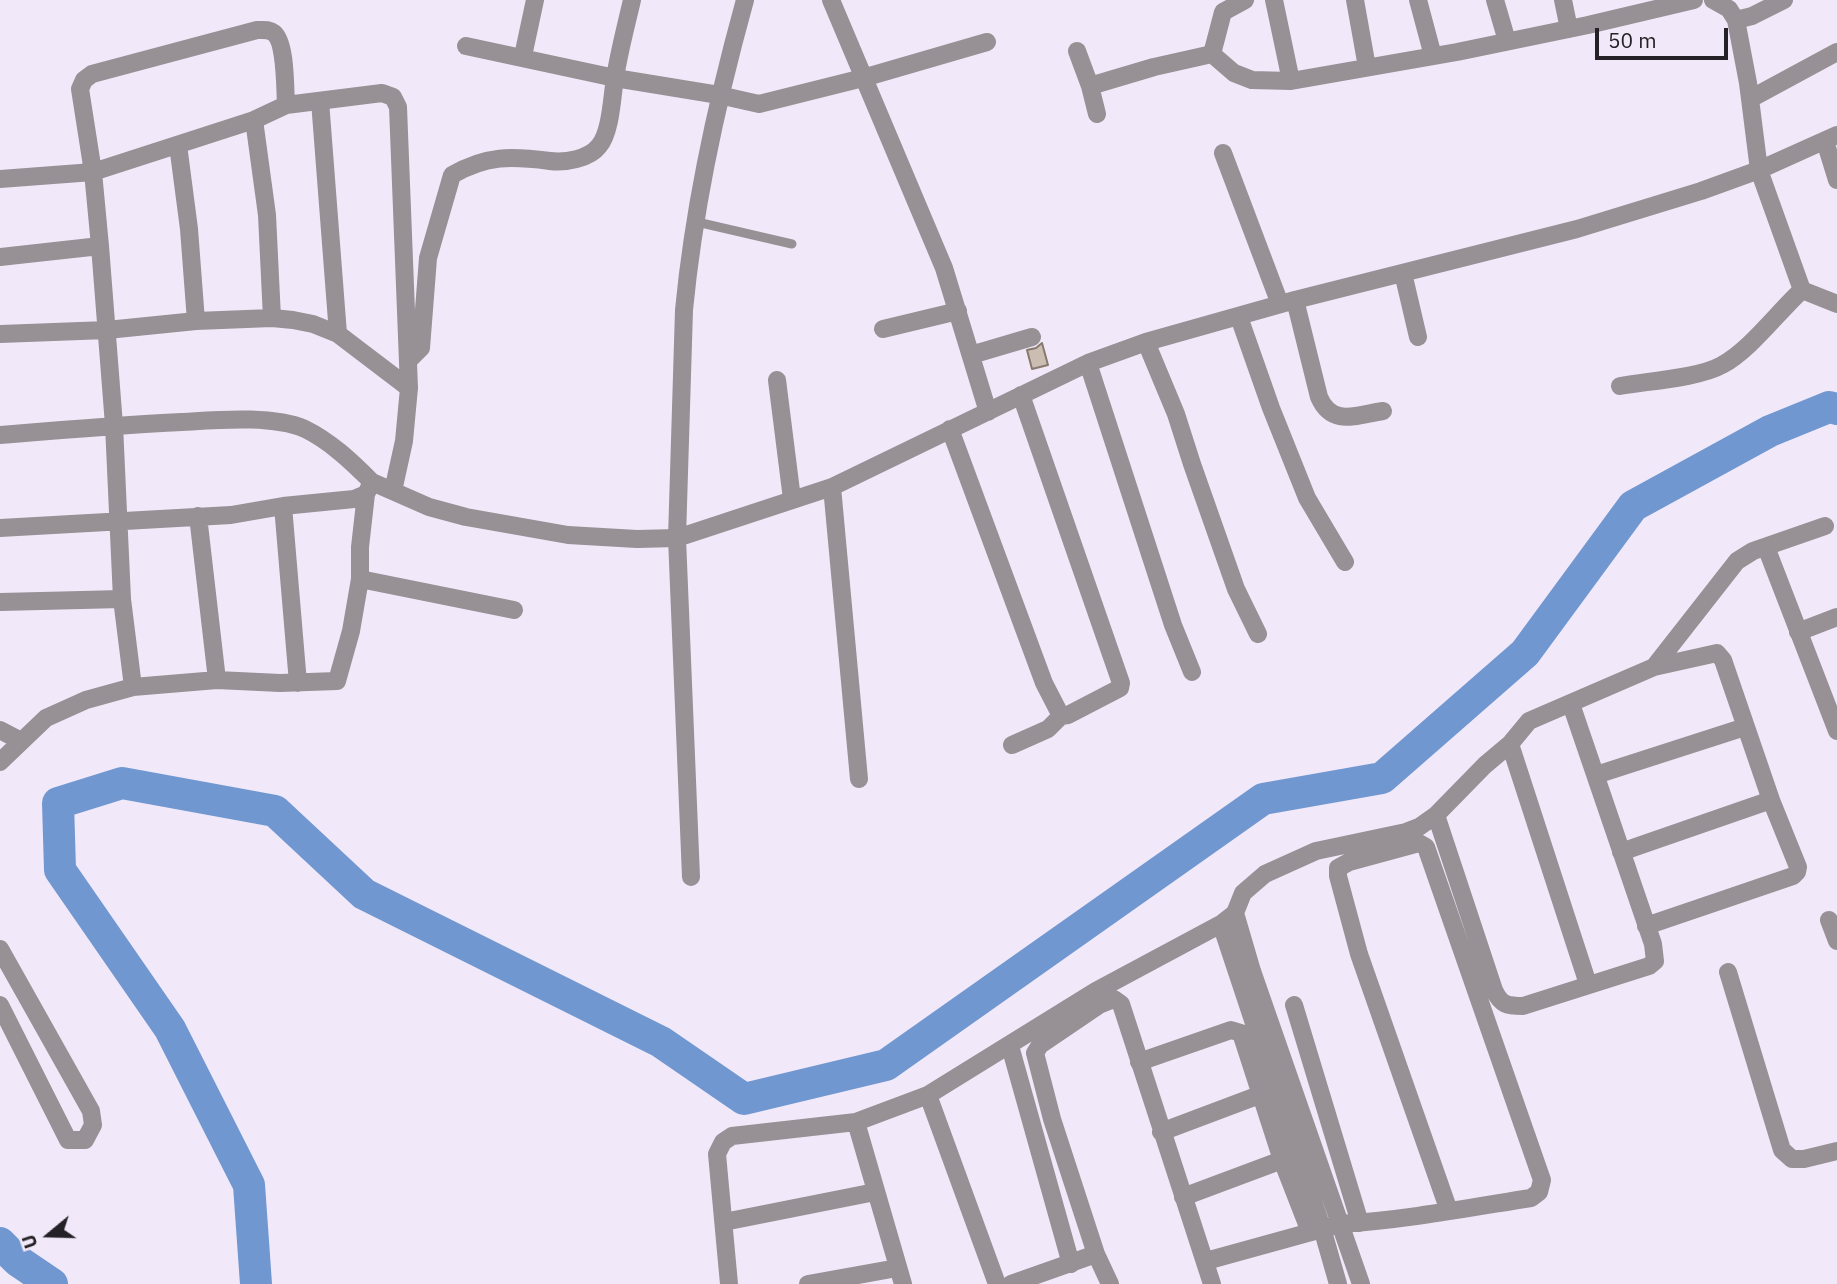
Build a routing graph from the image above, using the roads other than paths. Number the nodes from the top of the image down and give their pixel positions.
1 (535, 0) edge
2 (632, 0) edge
3 (745, 0) edge
4 (831, 0) edge
5 (1273, 0) edge
6 (1355, 0) edge
7 (1418, 0) edge
8 (1495, 0) edge
9 (1563, 0) edge
10 (1694, 0) edge
11 (1713, 0) edge
12 (1784, 0) edge
13 (1234, 2) edge
14 (1636, 6) edge
15 (1736, 20) junction
16 (1569, 29) junction
17 (1507, 41) junction
18 (987, 42) dead end
19 (466, 46) dead end
20 (1077, 51) dead end
21 (1837, 52) edge
22 (1212, 54) junction
23 (523, 56) junction
24 (1433, 56) junction
25 (1367, 67) junction
26 (615, 78) junction
27 (863, 78) junction
28 (1291, 81) junction
29 (1090, 86) junction
30 (719, 95) junction
31 (1750, 99) junction
32 (320, 101) junction
33 (286, 105) junction
34 (1097, 114) dead end
35 (254, 120) junction
36 (1831, 138) edge
37 (178, 145) junction
38 (1223, 153) dead end
39 (1759, 170) junction
40 (93, 172) junction
41 (0, 179) edge
42 (1837, 180) edge
43 (697, 222) junction
44 (792, 244) dead end
45 (100, 246) junction
46 (0, 257) edge
47 (1403, 273) junction
48 (1802, 290) junction
49 (1287, 302) junction
50 (1837, 304) edge
51 (958, 311) junction
52 (1239, 317) junction
53 (272, 318) junction
54 (196, 321) junction
55 (883, 329) dead end
56 (107, 330) junction
57 (0, 334) edge
58 (338, 334) junction
59 (1032, 337) dead end
60 (1419, 337) dead end
61 (1146, 342) junction
62 (971, 355) junction
63 (408, 361) junction
64 (1088, 363) junction
65 (777, 380) dead end
66 (1620, 386) dead end
67 (409, 388) junction
68 (1021, 395) junction
69 (1382, 411) dead end
70 (988, 412) junction
71 (114, 425) junction
72 (950, 429) junction
73 (0, 435) edge
74 (832, 487) junction
75 (369, 488) junction
76 (393, 491) junction
77 (792, 499) junction
78 (283, 506) junction
79 (198, 516) junction
80 (116, 520) junction
81 (1825, 526) dead end
82 (0, 528) edge
83 (677, 538) junction
84 (1766, 547) junction
85 (1345, 562) dead end
86 (360, 579) junction
87 (122, 599) junction
88 (0, 602) edge
89 (513, 610) dead end
90 (1837, 617) edge
91 (1798, 632) junction
92 (1258, 634) dead end
93 (1654, 667) junction
94 (1192, 672) dead end
95 (217, 680) junction
96 (298, 682) junction
97 (133, 687) junction
98 (1571, 704) junction
99 (1060, 716) junction
100 (1835, 720) edge
101 (1745, 727) junction
102 (0, 730) edge
103 (21, 741) junction
104 (1510, 744) junction
105 (1012, 745) dead end
106 (0, 762) edge
107 (1596, 775) junction
108 (859, 779) dead end
109 (1771, 800) junction
110 (1436, 815) junction
111 (1621, 852) junction
112 (691, 877) dead end
113 (1228, 919) junction
114 (1829, 920) dead end
115 (1646, 926) junction
116 (1837, 941) edge
117 (0, 949) edge
118 (1728, 972) dead end
119 (1588, 984) junction
120 (0, 1005) edge
121 (1294, 1005) dead end
122 (1010, 1046) junction
123 (1139, 1062) junction
124 (1262, 1094) junction
125 (928, 1095) junction
126 (856, 1122) junction
127 (1161, 1132) junction
128 (1837, 1152) edge
129 (1282, 1160) junction
130 (875, 1192) junction
131 (1183, 1197) junction
132 (1449, 1211) junction
133 (724, 1222) junction
134 (1360, 1223) junction
135 (1340, 1224) junction
136 (1316, 1230) junction
137 (1096, 1254) junction
138 (1353, 1260) junction
139 (1206, 1261) junction
140 (1071, 1264) junction
141 (1335, 1275) edge
142 (900, 1276) edge
143 (729, 1284) edge
144 (808, 1284) edge
145 (997, 1284) edge
146 (1011, 1284) edge
147 (1110, 1284) edge
148 (1212, 1284) edge
149 (1361, 1284) edge

1 - 23 street
2 - 26 street
3 - 30 street
4 - 27 street
5 - 28 street
6 - 25 street
7 - 24 street
8 - 17 street
9 - 16 street
10 - 14 street
11 - 15 street
12 - 15 street
13 - 22 street
14 - 16 street
15 - 31 street
16 - 17 street
17 - 24 street
18 - 27 street
19 - 23 street
20 - 29 street
21 - 31 street
22 - 28 street
22 - 29 street
23 - 26 street
24 - 25 street
25 - 28 street
26 - 30 street
26 - 63 street
27 - 30 street
27 - 51 street
29 - 34 street
30 - 43 street
31 - 39 street
32 - 33 street
32 - 58 street
32 - 63 street
33 - 35 street
33 - 40 street
35 - 37 street
35 - 53 street
36 - 39 street
36 - 42 street
37 - 40 street
37 - 54 street
38 - 49 street
39 - 47 street
39 - 48 street
40 - 41 street
40 - 45 street
43 - 44 lane
43 - 83 street
45 - 46 street
45 - 56 street
47 - 49 street
47 - 60 street
48 - 50 street
48 - 66 street
49 - 52 street
49 - 69 street
51 - 55 street
51 - 62 street
52 - 61 street
52 - 85 street
53 - 54 street
53 - 58 street
54 - 56 street
56 - 57 street
56 - 71 street
58 - 67 street
59 - 62 street
61 - 64 street
61 - 92 street
62 - 70 street
63 - 67 street
64 - 68 street
64 - 94 street
65 - 77 street
67 - 76 street
68 - 70 street
68 - 99 street
70 - 72 street
71 - 73 street
71 - 75 street
71 - 80 street
72 - 74 street
72 - 99 street
74 - 77 street
74 - 108 street
75 - 76 street
75 - 78 street
75 - 86 street
76 - 83 street
77 - 83 street
78 - 79 street
78 - 96 street
79 - 80 street
79 - 95 street
80 - 82 street
80 - 87 street
81 - 84 street
83 - 112 street
84 - 91 street
84 - 93 street
86 - 89 street
86 - 96 street
87 - 88 street
87 - 97 street
90 - 91 street
91 - 100 street
93 - 98 street
93 - 101 street
95 - 96 street
95 - 97 street
97 - 103 street
98 - 104 street
98 - 107 street
99 - 105 street
101 - 107 street
101 - 109 street
102 - 103 street
103 - 106 street
104 - 110 street
104 - 119 street
107 - 111 street
109 - 111 street
109 - 115 street
110 - 113 street
110 - 119 street
111 - 115 street
113 - 122 street
113 - 135 street
113 - 136 street
114 - 116 street
115 - 119 street
117 - 120 street
118 - 128 street
121 - 134 street
122 - 125 street
122 - 140 street
123 - 124 street
123 - 127 street
123 - 137 street
124 - 127 street
124 - 129 street
125 - 126 street
125 - 145 street
126 - 130 street
126 - 133 street
127 - 131 street
129 - 131 street
129 - 136 street
130 - 133 street
130 - 142 street
131 - 139 street
132 - 132 street
132 - 134 street
133 - 143 street
134 - 135 street
135 - 136 street
135 - 138 street
136 - 139 street
136 - 141 street
137 - 140 street
137 - 147 street
138 - 141 street
138 - 149 street
139 - 148 street
140 - 146 street
142 - 144 street

